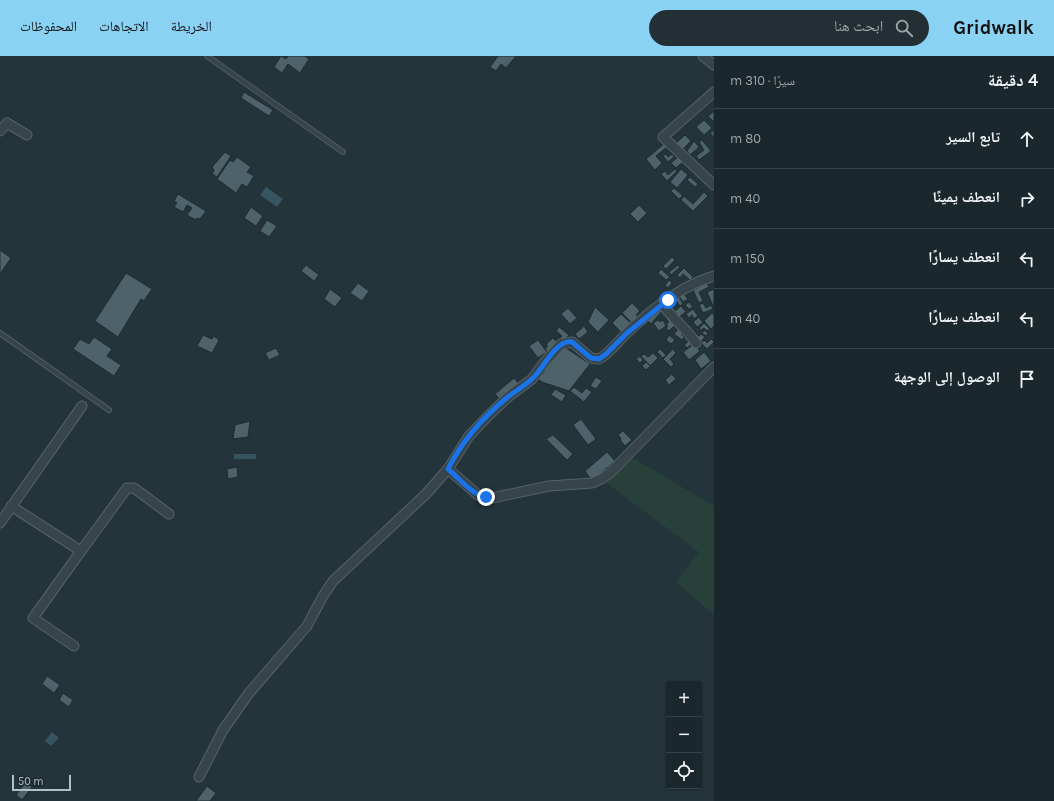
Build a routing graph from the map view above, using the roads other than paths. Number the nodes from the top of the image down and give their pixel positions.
1 (207, 56) edge
2 (703, 56) edge
3 (714, 65) edge
4 (714, 92) edge
5 (0, 130) edge
6 (27, 135) dead end
7 (343, 152) dead end
8 (714, 185) edge
9 (714, 276) edge
10 (662, 304) junction
11 (0, 333) edge
12 (696, 343) dead end
13 (714, 367) edge
14 (82, 406) dead end
15 (109, 410) dead end
16 (448, 469) junction
17 (12, 506) junction
18 (169, 514) dead end
19 (0, 523) edge
20 (81, 551) junction
21 (74, 646) dead end
22 (199, 777) dead end

1 - 7 lane
2 - 3 street
4 - 8 street
5 - 6 street
9 - 10 street
10 - 12 street
10 - 16 street
11 - 15 lane
13 - 16 street
14 - 17 street
16 - 22 street
17 - 19 street
17 - 20 street
18 - 20 street
20 - 21 street

